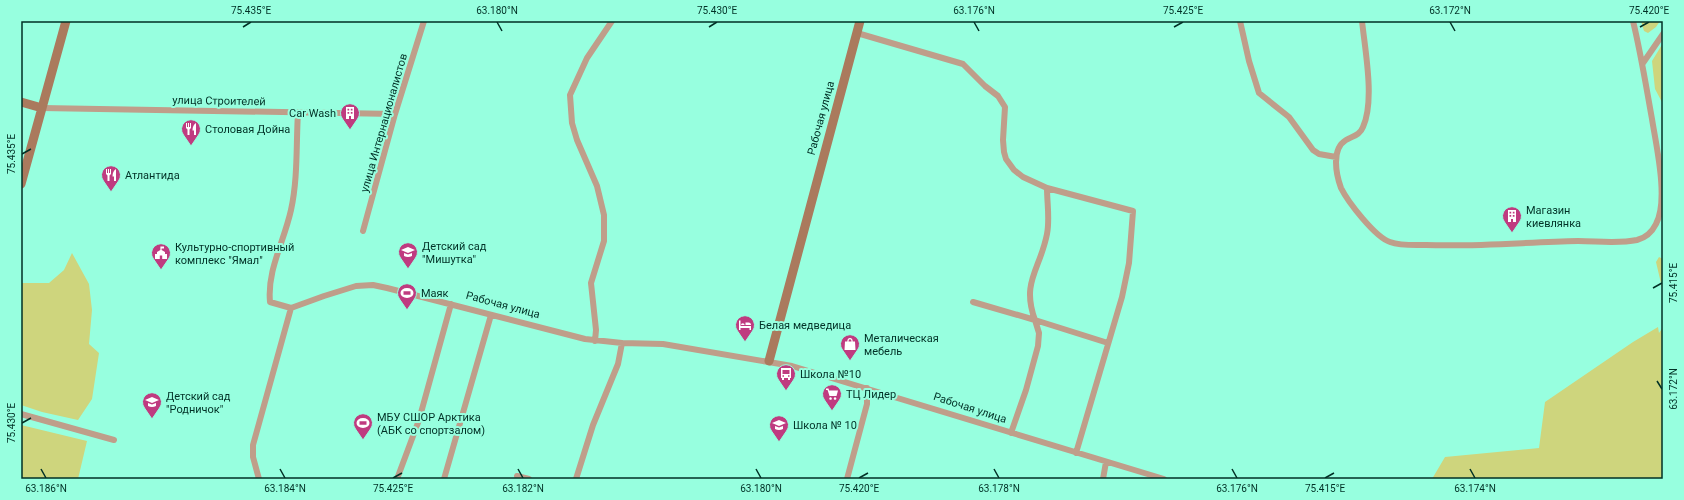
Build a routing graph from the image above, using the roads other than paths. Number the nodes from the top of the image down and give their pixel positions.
1 (66, 21) edge
2 (424, 21) edge
3 (612, 21) edge
4 (860, 21) edge
5 (1240, 21) edge
6 (1362, 21) edge
7 (1633, 21) edge
8 (857, 33) junction
9 (1663, 34) edge
10 (1643, 63) junction
11 (21, 102) edge
12 (42, 108) junction
13 (298, 112) junction
14 (395, 114) junction
15 (1336, 157) junction
16 (21, 184) edge
17 (1047, 188) junction
18 (363, 231) dead end
19 (974, 302) dead end
20 (451, 304) junction
21 (291, 308) junction
22 (491, 315) junction
23 (1035, 320) junction
24 (595, 341) junction
25 (622, 343) junction
26 (1108, 343) junction
27 (769, 361) junction
28 (867, 388) junction
29 (21, 414) edge
30 (1011, 434) junction
31 (114, 440) dead end
32 (1076, 453) junction
33 (1106, 462) junction
34 (517, 476) dead end
35 (259, 479) edge
36 (397, 479) edge
37 (444, 479) edge
38 (529, 479) edge
39 (576, 479) edge
40 (847, 479) edge
41 (1103, 479) edge
42 (1164, 479) edge

1 - 12 street
2 - 14 street, улица Интернационалистов
3 - 24 street
4 - 8 street, Рабочая улица
5 - 15 street
6 - 15 street
7 - 10 street
8 - 17 street
8 - 27 street, Рабочая улица
9 - 10 street
10 - 15 street
11 - 12 street
12 - 13 street, улица Строителей
12 - 16 street
13 - 14 street, улица Строителей
13 - 21 street
14 - 18 street, улица Интернационалистов
17 - 23 street
17 - 26 street
19 - 23 street
20 - 21 street, Рабочая улица
20 - 22 street, Рабочая улица
20 - 36 street
21 - 35 street
22 - 24 street, Рабочая улица
22 - 37 street
23 - 26 street
23 - 30 street
24 - 25 street, Рабочая улица
25 - 27 street, Рабочая улица
25 - 39 street
26 - 32 street
27 - 28 street, Рабочая улица
28 - 30 street, Рабочая улица
28 - 40 street
29 - 31 street
30 - 32 street, Рабочая улица
32 - 33 street, Рабочая улица
33 - 41 street
33 - 42 street, Рабочая улица
34 - 38 street

